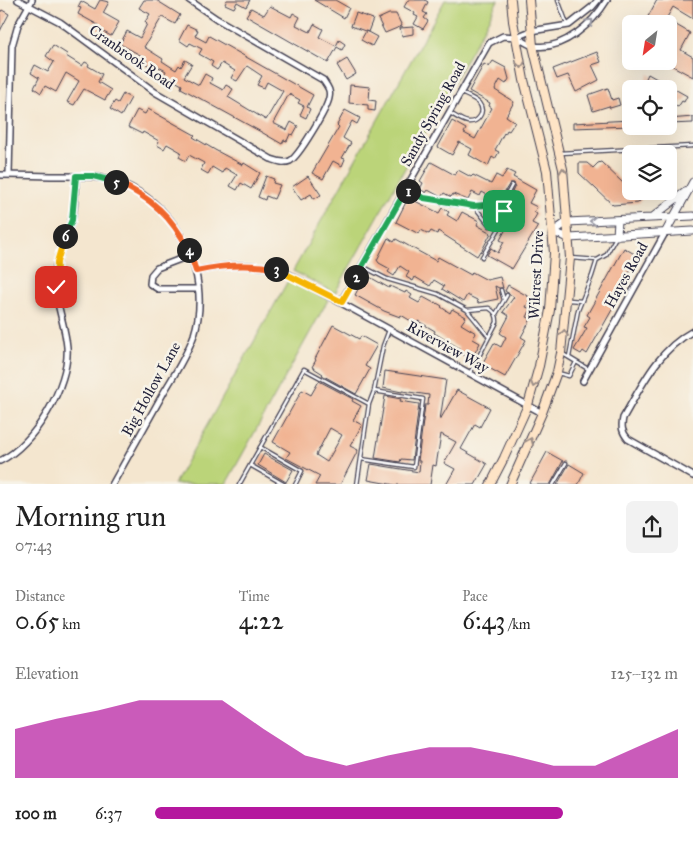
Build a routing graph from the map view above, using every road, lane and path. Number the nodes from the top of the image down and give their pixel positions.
1 (18, 0) edge
2 (32, 0) edge
3 (189, 0) edge
4 (511, 0) edge
5 (529, 0) edge
6 (558, 0) edge
7 (598, 0) edge
8 (607, 0) edge
9 (28, 6) junction
10 (566, 26) junction
11 (532, 30) junction
12 (516, 37) junction
13 (570, 37) junction
14 (533, 46) junction
15 (460, 92) junction
16 (448, 112) junction
17 (693, 146) edge
18 (560, 153) junction
19 (0, 175) edge
20 (9, 175) junction
21 (76, 176) junction
22 (692, 184) edge
23 (512, 185) dead end
24 (406, 190) junction
25 (474, 206) junction
26 (501, 206) junction
27 (674, 216) junction
28 (693, 216) edge
29 (652, 218) junction
30 (618, 220) junction
31 (567, 222) junction
32 (501, 225) junction
33 (693, 231) edge
34 (553, 232) junction
35 (665, 233) junction
36 (617, 236) junction
37 (569, 238) junction
38 (191, 255) junction
39 (482, 258) dead end
40 (570, 258) junction
41 (597, 260) junction
42 (362, 266) junction
43 (196, 271) junction
44 (198, 289) junction
45 (501, 290) dead end
46 (507, 295) dead end
47 (568, 299) junction
48 (504, 301) junction
49 (582, 301) junction
50 (342, 302) junction
51 (468, 310) junction
52 (496, 314) junction
53 (390, 329) junction
54 (693, 331) edge
55 (489, 337) junction
56 (561, 353) junction
57 (569, 358) junction
58 (576, 362) junction
59 (590, 370) junction
60 (557, 372) junction
61 (470, 373) junction
62 (583, 381) dead end
63 (374, 391) junction
64 (369, 404) junction
65 (528, 405) junction
66 (542, 414) junction
67 (260, 447) junction
68 (361, 459) junction
69 (0, 460) edge
70 (566, 463) dead end
71 (250, 465) junction
72 (693, 476) edge
73 (112, 484) edge
74 (239, 484) edge
75 (285, 484) edge
76 (294, 484) edge
77 (357, 484) edge
78 (490, 484) edge
79 (510, 484) edge
80 (553, 484) edge

1 - 9 street, Cranbrook Road
2 - 9 street
3 - 9 street, Cranbrook Road
4 - 12 main road, Wilcrest Drive
5 - 11 main road, Wilcrest Drive
6 - 10 lane
7 - 10 street, Sandy Spring Road
13 -> 8 street
9 - 20 street
10 - 11 street, Sandy Spring Road
10 - 13 street
11 - 12 street, Sandy Spring Road
11 - 14 main road, Wilcrest Drive
12 - 14 street
12 - 15 street, Sandy Spring Road
12 -> 34 main road, Wilcrest Drive
13 - 14 street
14 - 18 main road, Wilcrest Drive
15 - 16 street, Sandy Spring Road
15 - 16 lane
16 - 24 street, Sandy Spring Road
17 - 18 lane
31 -> 18 main road, Wilcrest Drive
19 - 20 street, Big Hollow Lane
20 - 21 street, Big Hollow Lane
21 - 38 street, Big Hollow Lane
21 - 69 street
22 - 27 street, Hayes Road
22 - 29 street
23 - 26 lane
24 - 25 lane
24 - 42 street, Sandy Spring Road
25 - 26 lane
25 - 32 lane
26 - 32 lane
27 - 28 street
27 - 29 street
27 - 35 street, Hayes Road
29 - 30 street
30 -> 31 street
30 - 36 street
31 - 34 street
31 - 37 main road, Wilcrest Drive
32 - 39 lane
33 - 35 street
34 - 37 street
34 -> 65 main road, Wilcrest Drive
35 - 36 street
35 - 59 street, Hayes Road
36 - 37 street
36 - 41 lane
37 - 40 main road, Wilcrest Drive
38 - 43 street, Big Hollow Lane
38 - 44 street
40 - 41 lane
40 - 47 main road, Wilcrest Drive
41 - 49 lane
42 - 50 street, Sandy Spring Road
42 - 51 lane
43 - 44 street, Big Hollow Lane
43 - 50 street, Riverview Way
44 - 73 street, Big Hollow Lane
45 - 48 lane
46 - 48 lane
47 - 49 lane
56 -> 47 main road, Wilcrest Drive
48 - 52 lane
49 - 57 lane
50 - 53 street, Riverview Way
51 - 52 lane
51 - 55 lane
52 - 55 lane
53 - 61 street, Riverview Way
53 - 63 lane
54 - 72 street
55 - 61 lane
56 - 57 lane
56 - 60 main road, Wilcrest Drive
57 - 58 lane
58 - 59 lane
58 - 60 lane
59 - 62 street, Hayes Road
60 - 66 main road, Wilcrest Drive
61 - 65 street, Riverview Way
63 - 64 lane
63 - 68 lane
64 - 67 lane
64 - 68 lane
65 - 66 street, Riverview Way
65 - 78 main road, Wilcrest Drive
79 -> 66 main road, Wilcrest Drive
67 - 71 lane
67 - 76 lane
68 - 77 lane
70 - 80 lane
71 - 74 lane
71 - 75 lane

